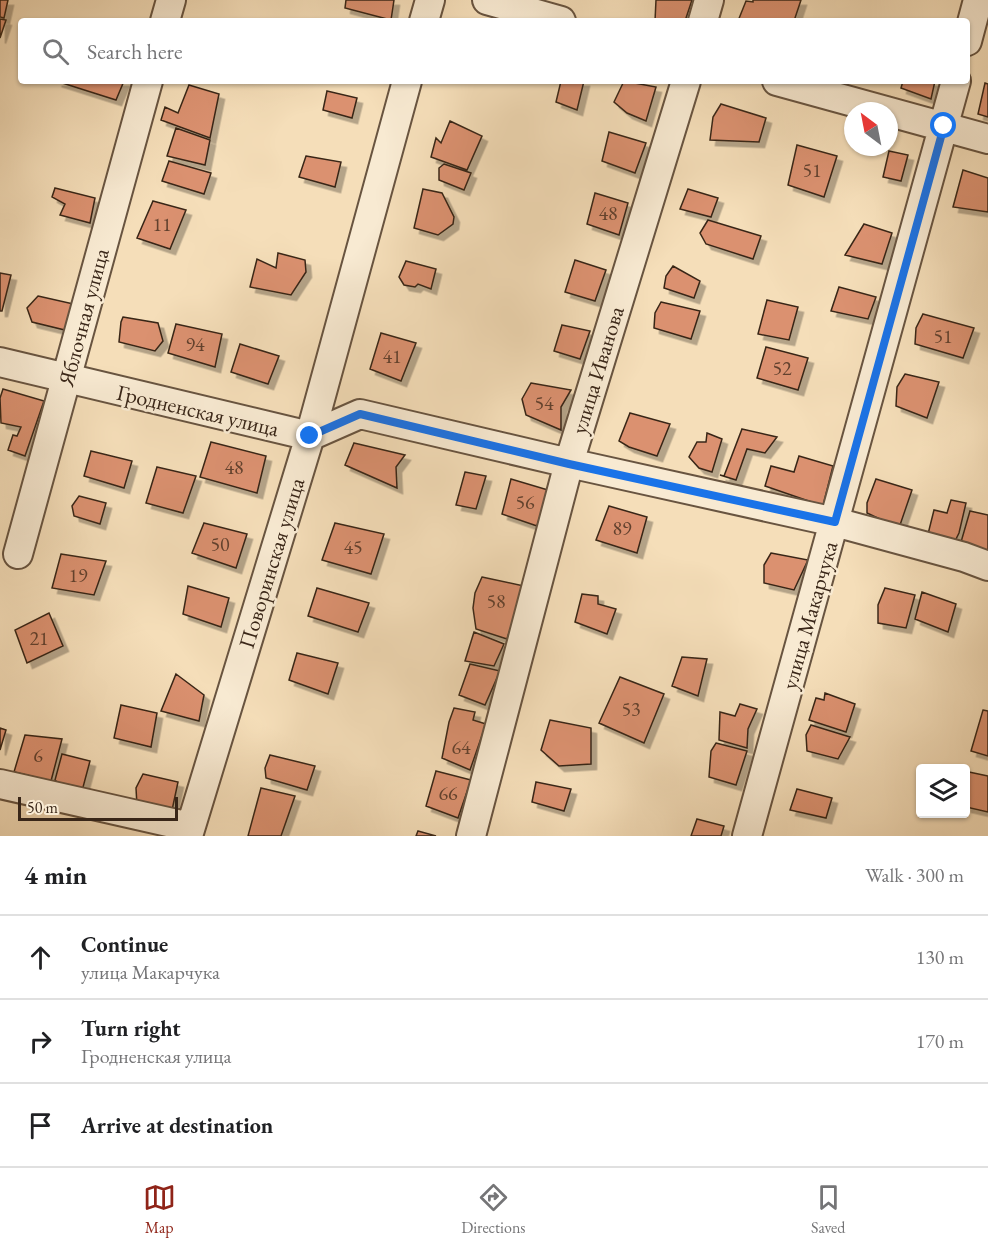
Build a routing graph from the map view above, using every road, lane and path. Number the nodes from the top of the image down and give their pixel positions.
1 (171, 0) edge
2 (430, 0) edge
3 (487, 0) edge
4 (709, 0) edge
5 (978, 0) edge
6 (166, 18) edge
7 (425, 18) edge
8 (550, 18) edge
9 (704, 18) edge
10 (970, 30) edge
11 (147, 84) edge
12 (406, 84) edge
13 (685, 84) edge
14 (788, 84) edge
15 (955, 84) edge
16 (944, 126) junction
17 (988, 138) edge
18 (0, 362) edge
19 (66, 379) junction
20 (310, 436) junction
21 (569, 464) junction
22 (835, 522) junction
23 (18, 554) dead end
24 (988, 566) edge
25 (0, 784) edge
26 (189, 831) edge
27 (471, 836) edge
28 (747, 836) edge

1 - 6 street
2 - 7 street
3 - 8 street
4 - 9 street
5 - 10 street
11 - 19 street, Яблочная улица
12 - 20 street, Поворинская улица
13 - 21 street, улица Иванова
14 - 16 street
15 - 16 street, улица Макарчука
16 - 17 street
16 - 22 street, улица Макарчука
18 - 19 street, Гродненская улица
19 - 20 street, Гродненская улица
19 - 23 street, Яблочная улица
20 - 21 street, Гродненская улица
20 - 26 street, Поворинская улица
21 - 22 street, Гродненская улица
21 - 27 street, улица Иванова
22 - 24 street, Гродненская улица
22 - 28 street, улица Макарчука
25 - 26 street

